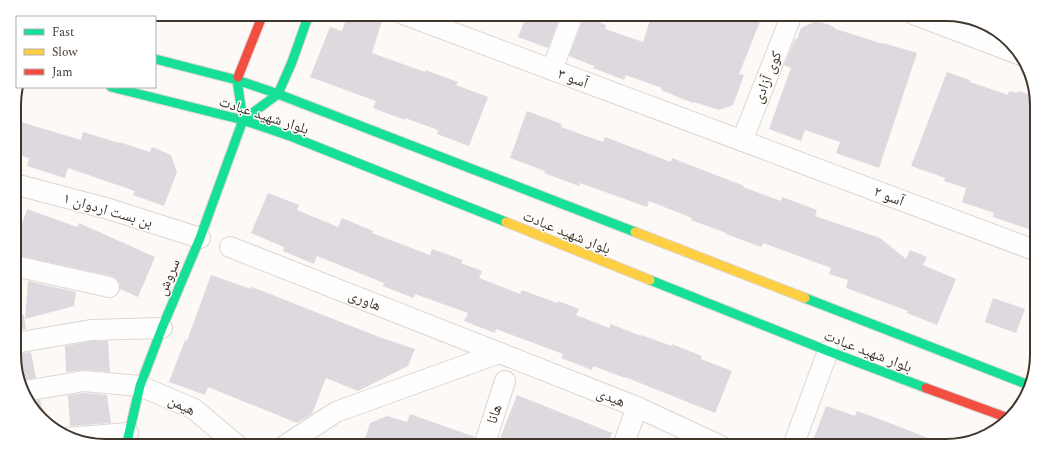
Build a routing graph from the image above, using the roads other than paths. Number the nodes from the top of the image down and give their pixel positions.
1 (260, 21) edge
2 (307, 21) edge
3 (422, 21) edge
4 (570, 21) edge
5 (789, 21) edge
6 (930, 21) edge
7 (1011, 52) edge
8 (156, 59) edge
9 (552, 70) junction
10 (237, 80) junction
11 (115, 88) edge
12 (278, 94) junction
13 (243, 120) junction
14 (742, 141) junction
15 (21, 186) edge
16 (200, 238) junction
17 (230, 247) dead end
18 (1030, 248) edge
19 (21, 267) edge
20 (109, 287) dead end
21 (162, 328) junction
22 (21, 343) edge
23 (828, 351) junction
24 (499, 353) junction
25 (505, 381) dead end
26 (1025, 384) edge
27 (140, 386) junction
28 (29, 390) edge
29 (637, 407) junction
30 (1004, 417) edge
31 (96, 438) edge
32 (127, 439) edge
33 (230, 439) edge
34 (295, 439) edge
35 (486, 439) edge
36 (626, 439) edge
37 (706, 439) edge
38 (795, 439) edge

1 - 10 main road
2 - 12 main road
3 - 9 street, آسو ۳
4 - 9 street
5 - 14 street, کوی آزادی
6 - 7 street
8 - 10 main road, بلوار شهید عبادت
9 - 14 street, آسو ۳
10 - 12 main road, بلوار شهید عبادت
10 - 13 main road
11 - 13 main road, بلوار شهید عبادت
12 - 13 main road
12 - 26 main road, بلوار شهید عبادت
13 - 16 main road, سروش
13 - 23 main road, بلوار شهید عبادت
14 - 18 street, آسو ۲
15 - 16 street, بن بست اردوان ۱
16 - 21 main road, سروش
17 - 24 street, هاوری
19 - 20 street
21 - 22 street
21 - 27 main road, سروش
23 - 30 main road, بلوار شهید عبادت
23 - 38 street
24 - 29 street, هیدی
24 - 34 street
25 - 35 street, هانا
27 - 28 street, هیمن
27 - 32 main road, سروش
27 - 33 street, هیمن
29 - 36 street
29 - 37 street, هیدی
31 - 32 street

